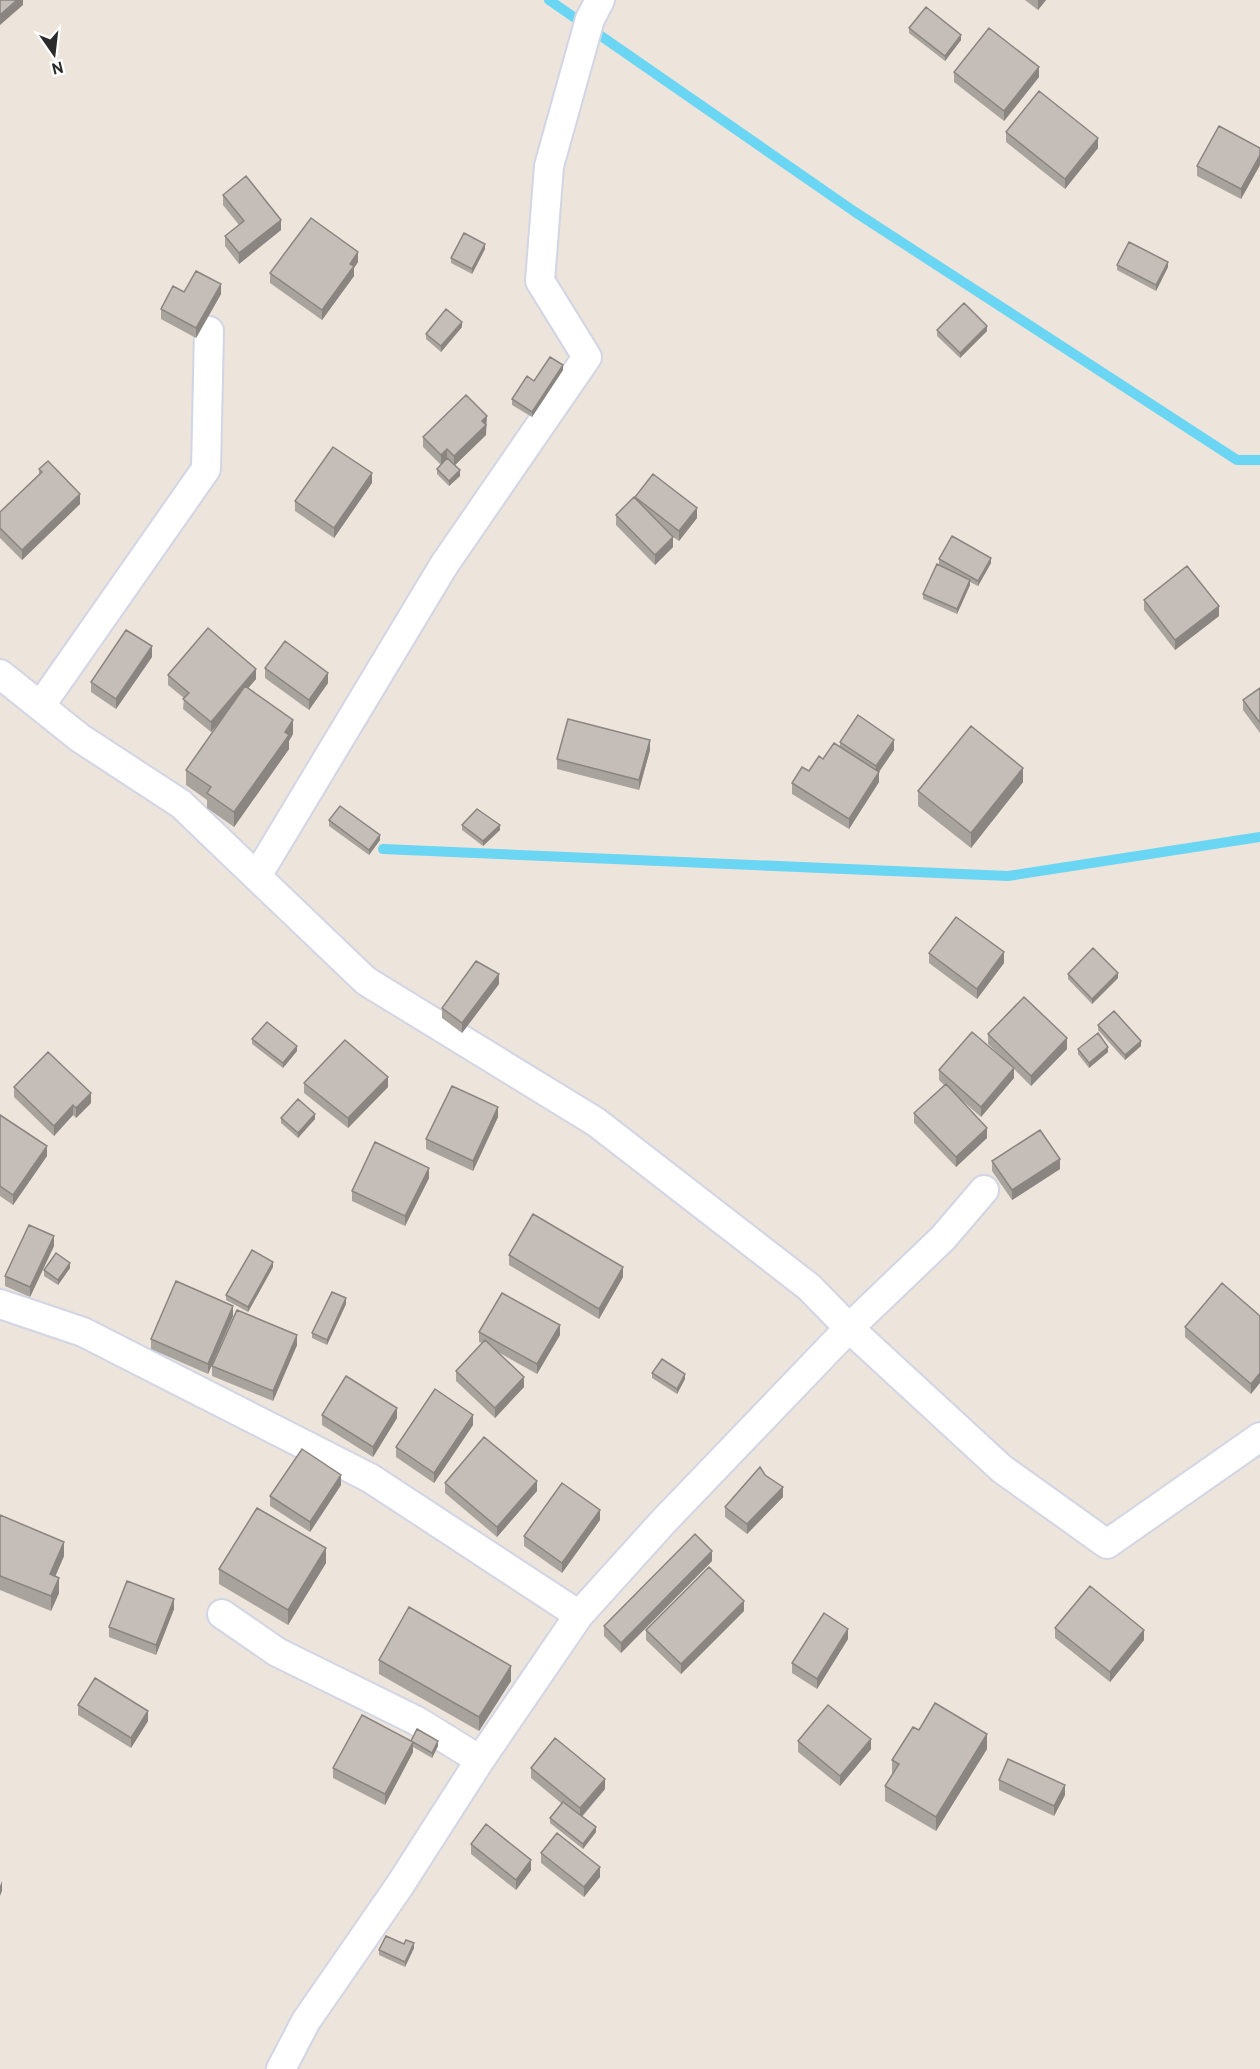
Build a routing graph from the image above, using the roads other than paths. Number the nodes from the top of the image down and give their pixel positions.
1 (592, 19) edge
2 (209, 331) dead end
3 (0, 674) edge
4 (41, 705) junction
5 (257, 876) junction
6 (984, 1190) dead end
7 (0, 1304) edge
8 (849, 1328) junction
9 (1260, 1437) edge
10 (222, 1614) dead end
11 (579, 1615) junction
12 (480, 1760) junction
13 (281, 2069) edge

1 - 5 street
2 - 4 street
3 - 4 street
4 - 5 street
5 - 8 street
6 - 8 street
7 - 11 street
8 - 9 street
8 - 11 street
10 - 12 street
11 - 12 street
12 - 13 street

